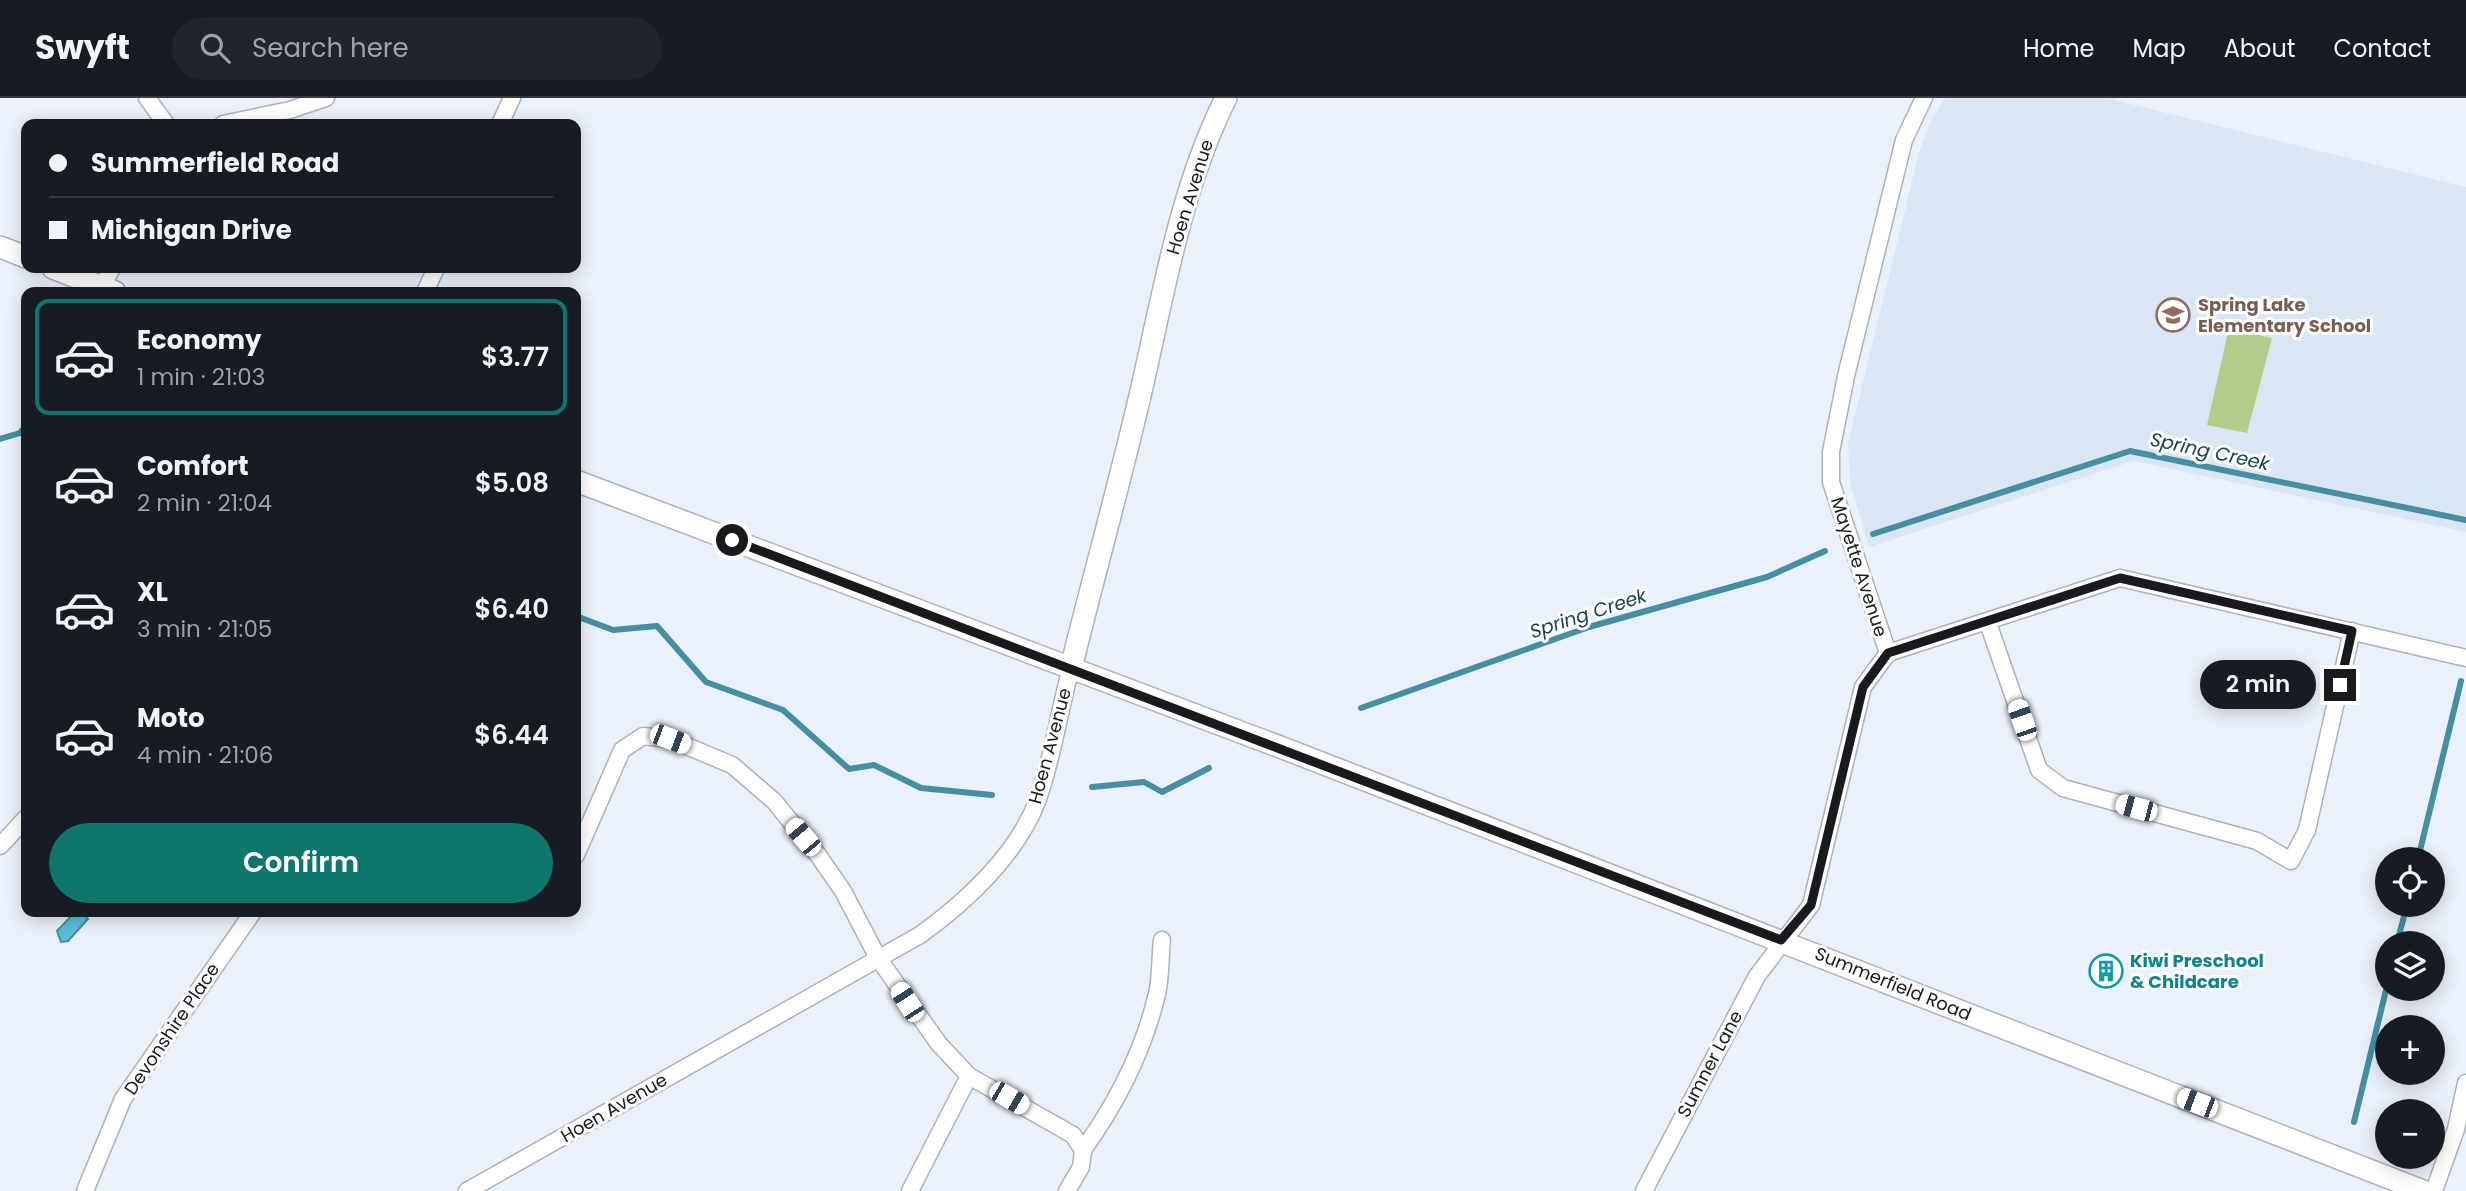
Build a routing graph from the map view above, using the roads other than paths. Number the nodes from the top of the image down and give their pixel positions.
1 (147, 98) edge
2 (326, 98) edge
3 (512, 98) edge
4 (1226, 98) edge
5 (1924, 98) edge
6 (162, 119) edge
7 (247, 119) edge
8 (502, 119) edge
9 (0, 247) edge
10 (21, 255) edge
11 (66, 273) edge
12 (100, 287) edge
13 (581, 483) edge
14 (1988, 623) junction
15 (2352, 631) junction
16 (1888, 653) junction
17 (2466, 658) edge
18 (1071, 668) junction
19 (21, 823) edge
20 (581, 844) edge
21 (0, 846) edge
22 (250, 917) edge
23 (1162, 940) dead end
24 (1781, 940) junction
25 (878, 958) junction
26 (969, 1076) junction
27 (2466, 1083) edge
28 (1083, 1150) junction
29 (85, 1191) edge
30 (467, 1191) edge
31 (910, 1191) edge
32 (1067, 1191) edge
33 (1644, 1191) edge
34 (2423, 1191) edge
35 (2434, 1191) edge

1 - 6 street
2 - 7 street
3 - 8 street
4 - 18 street, Hoen Avenue
5 - 16 street, Mayette Avenue
9 - 10 street
11 - 12 street
13 - 18 street, Summerfield Road
14 - 15 street
14 - 15 street
14 - 16 street
15 - 17 street
16 - 24 street, Mayette Avenue
18 - 24 street, Summerfield Road
18 - 25 street, Hoen Avenue
19 - 21 street
20 - 25 street
22 - 29 street, Devonshire Place
23 - 28 street
24 - 33 street, Sumner Lane
24 - 34 street, Summerfield Road
25 - 26 street
25 - 30 street, Hoen Avenue
26 - 28 street
26 - 31 street
27 - 35 street
28 - 32 street

